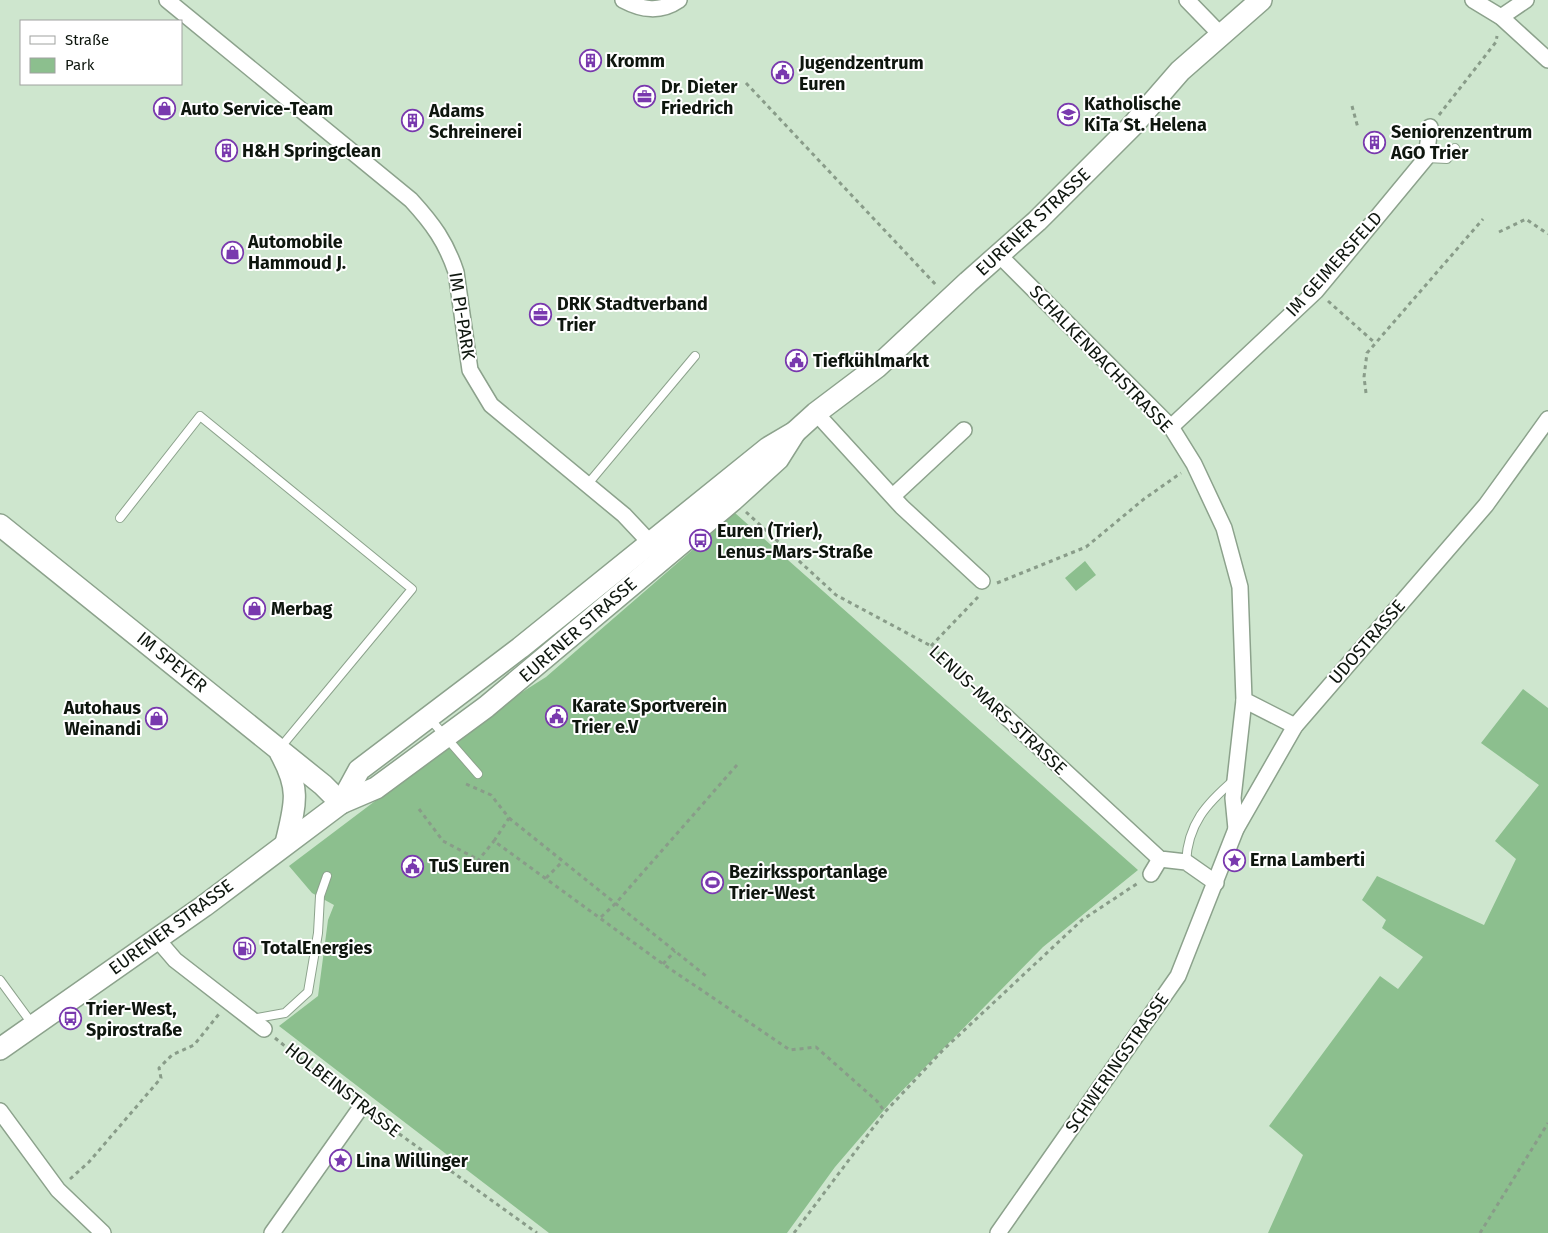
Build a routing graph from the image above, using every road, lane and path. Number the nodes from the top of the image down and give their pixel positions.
1 (167, 0) edge
2 (623, 0) edge
3 (679, 0) edge
4 (1187, 0) edge
5 (1261, 0) edge
6 (1473, 0) edge
7 (1526, 0) edge
8 (1501, 17) junction
9 (1221, 35) junction
10 (1548, 60) edge
11 (746, 83) dead end
12 (1352, 106) dead end
13 (1430, 127) joint
14 (1358, 128) dead end
15 (1455, 148) dead end
16 (1426, 158) junction
17 (1483, 219) dead end
18 (1499, 232) dead end
19 (1548, 234) edge
20 (999, 255) junction
21 (1316, 291) junction
22 (950, 299) junction
23 (1375, 343) junction
24 (694, 356) dead end
25 (1366, 392) dead end
26 (816, 413) junction
27 (1548, 419) edge
28 (1170, 428) junction
29 (964, 430) dead end
30 (795, 432) junction
31 (1194, 464) junction
32 (587, 485) junction
33 (893, 496) junction
34 (733, 500) junction
35 (120, 518) dead end
36 (0, 525) edge
37 (656, 549) junction
38 (984, 587) junction
39 (930, 646) junction
40 (528, 656) junction
41 (1244, 700) junction
42 (1002, 713) joint
43 (428, 718) junction
44 (1295, 726) junction
45 (446, 737) junction
46 (279, 750) junction
47 (737, 764) dead end
48 (478, 774) dead end
49 (1235, 779) junction
50 (466, 784) dead end
51 (341, 803) junction
52 (418, 809) dead end
53 (510, 818) junction
54 (1236, 829) junction
55 (494, 841) junction
56 (286, 843) junction
57 (478, 860) junction
58 (1160, 860) junction
59 (563, 861) junction
60 (1186, 862) junction
61 (467, 874) dead end
62 (1150, 874) joint
63 (327, 876) dead end
64 (546, 878) junction
65 (1216, 883) junction
66 (616, 904) junction
67 (601, 918) junction
68 (157, 939) junction
69 (675, 951) junction
70 (663, 964) junction
71 (706, 976) dead end
72 (0, 980) edge
73 (230, 1001) junction
74 (251, 1018) junction
75 (33, 1025) junction
76 (264, 1029) joint
77 (0, 1049) edge
78 (361, 1106) junction
79 (0, 1111) edge
80 (885, 1112) junction
81 (1548, 1123) edge
82 (58, 1190) junction
83 (104, 1233) edge
84 (272, 1233) edge
85 (537, 1233) edge
86 (794, 1233) edge
87 (998, 1233) edge
88 (1480, 1233) edge

1 - 32 street, IM PI-PARK
2 - 3 street
4 - 9 street
5 - 9 street, EURENER STRASSE
6 - 8 street
7 - 8 street
8 - 10 street
8 - 13 path
9 - 20 street, EURENER STRASSE
11 - 22 path
12 - 14 path
13 - 16 street
15 - 16 lane
16 - 21 street, IM GEIMERSFELD
17 - 23 path
18 - 19 path
20 - 22 street, EURENER STRASSE
20 - 28 street, SCHALKENBACHSTRASSE
21 - 23 path
21 - 28 street, IM GEIMERSFELD
22 - 26 street, EURENER STRASSE
23 - 25 path
24 - 32 lane
26 - 30 street, EURENER STRASSE
26 - 33 street
27 - 44 street, UDOSTRASSE
28 - 31 street, SCHALKENBACHSTRASSE
29 - 33 street
30 - 34 street, EURENER STRASSE
30 - 37 street, EURENER STRASSE
31 - 38 path
31 - 41 street, SCHALKENBACHSTRASSE
32 - 37 street, IM PI-PARK
33 - 38 street
34 - 37 street, EURENER STRASSE
34 - 39 path, LENUS-MARS-STRASSE
35 - 46 lane
36 - 46 street, IM SPEYER
37 - 40 street, EURENER STRASSE
38 - 39 path
39 - 42 path, LENUS-MARS-STRASSE
40 - 43 street, EURENER STRASSE
40 - 45 street, EURENER STRASSE
41 - 44 street
41 - 49 street, SCHALKENBACHSTRASSE
42 - 58 street, LENUS-MARS-STRASSE
43 - 45 lane
43 - 51 street, EURENER STRASSE
44 - 54 street, UDOSTRASSE
45 - 48 lane
45 - 51 street, EURENER STRASSE
46 - 51 street, IM SPEYER
46 - 56 street
47 - 66 path
49 - 54 street, SCHALKENBACHSTRASSE
49 - 60 lane
50 - 53 path
51 - 56 street, EURENER STRASSE
52 - 57 path
53 - 55 path
53 - 59 path
54 - 65 street, UDOSTRASSE
55 - 57 path
55 - 64 path
56 - 68 street, EURENER STRASSE
57 - 61 path
58 - 60 street
58 - 62 street
59 - 64 path
59 - 66 path
60 - 65 street
62 - 80 path
63 - 74 lane
64 - 67 path
65 - 87 street, SCHWERINGSTRASSE
66 - 67 path
66 - 69 path
67 - 70 path
68 - 73 street
68 - 75 street, EURENER STRASSE
69 - 70 path
69 - 71 path
70 - 80 path
72 - 75 lane
73 - 74 street
73 - 82 path
74 - 76 street
75 - 77 street, EURENER STRASSE
76 - 78 path, HOLBEINSTRASSE
78 - 84 street
78 - 85 path, HOLBEINSTRASSE
79 - 82 street
80 - 86 path
81 - 88 path
82 - 83 street

